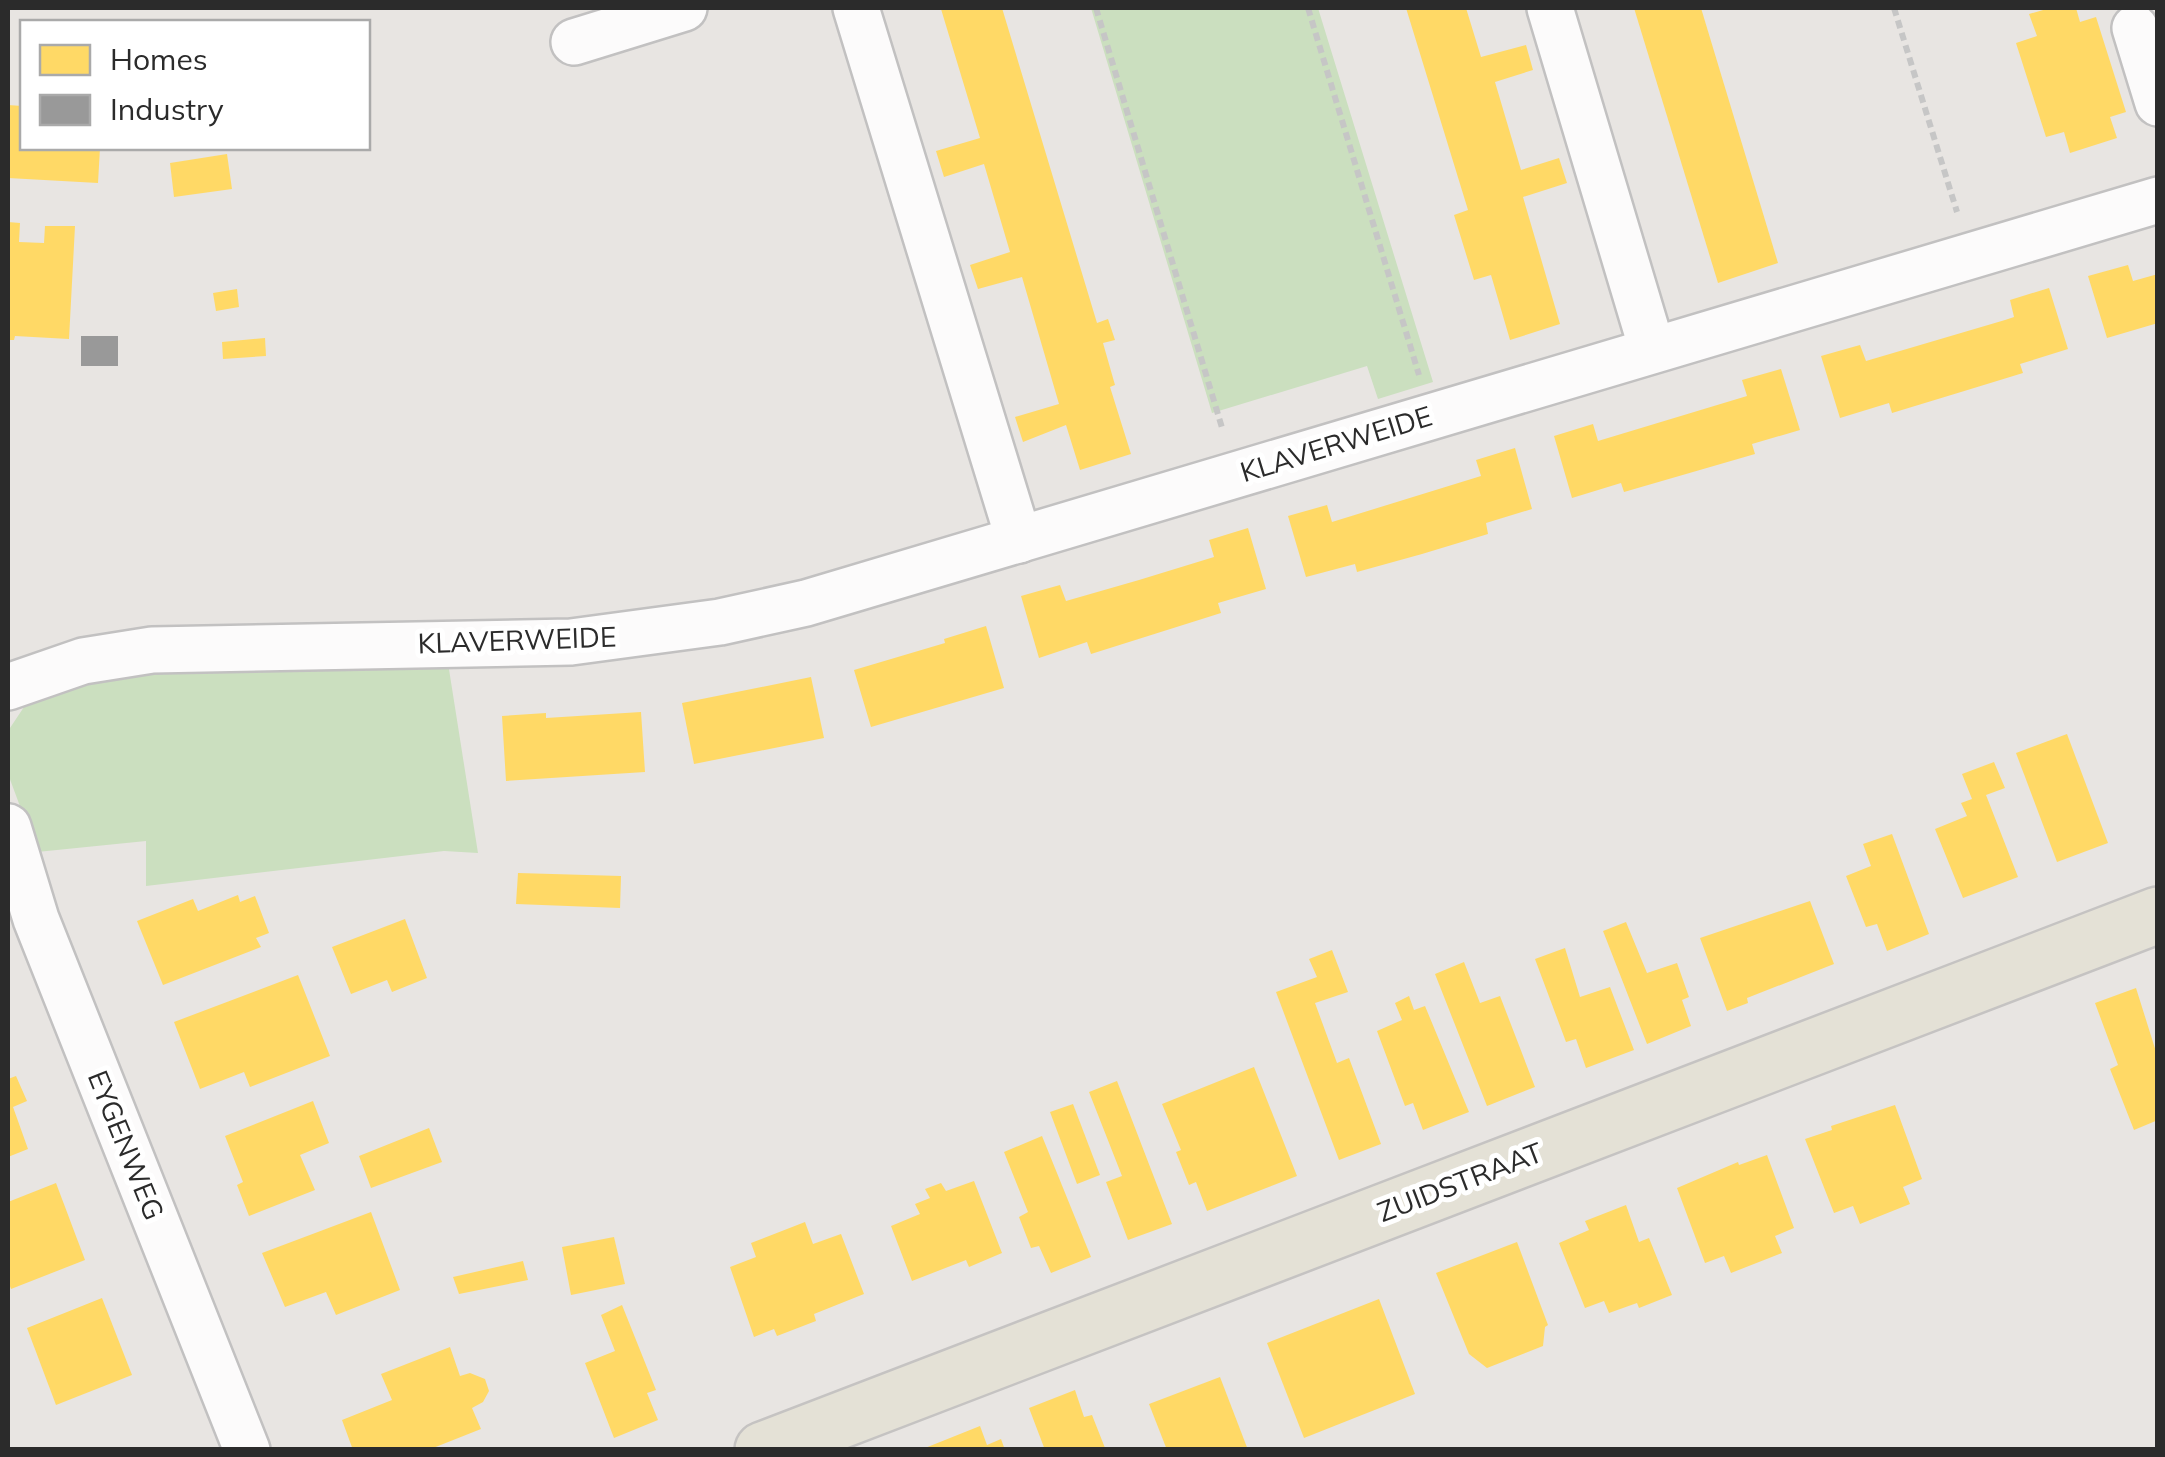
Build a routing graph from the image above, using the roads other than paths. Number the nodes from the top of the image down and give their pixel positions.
1 (684, 8) edge
2 (856, 8) edge
3 (1550, 8) edge
4 (2135, 28) dead end
5 (574, 42) dead end
6 (2158, 103) edge
7 (2158, 200) edge
8 (1652, 350) junction
9 (1019, 540) junction
10 (8, 686) edge
11 (9, 834) edge
12 (2158, 915) edge
13 (247, 1450) edge
14 (763, 1450) edge

1 - 5 street
2 - 9 street
3 - 8 street
4 - 6 street
7 - 8 street, KLAVERWEIDE
8 - 9 street, KLAVERWEIDE
9 - 10 street, KLAVERWEIDE
11 - 13 street, EYGENWEG
12 - 14 main road, ZUIDSTRAAT

